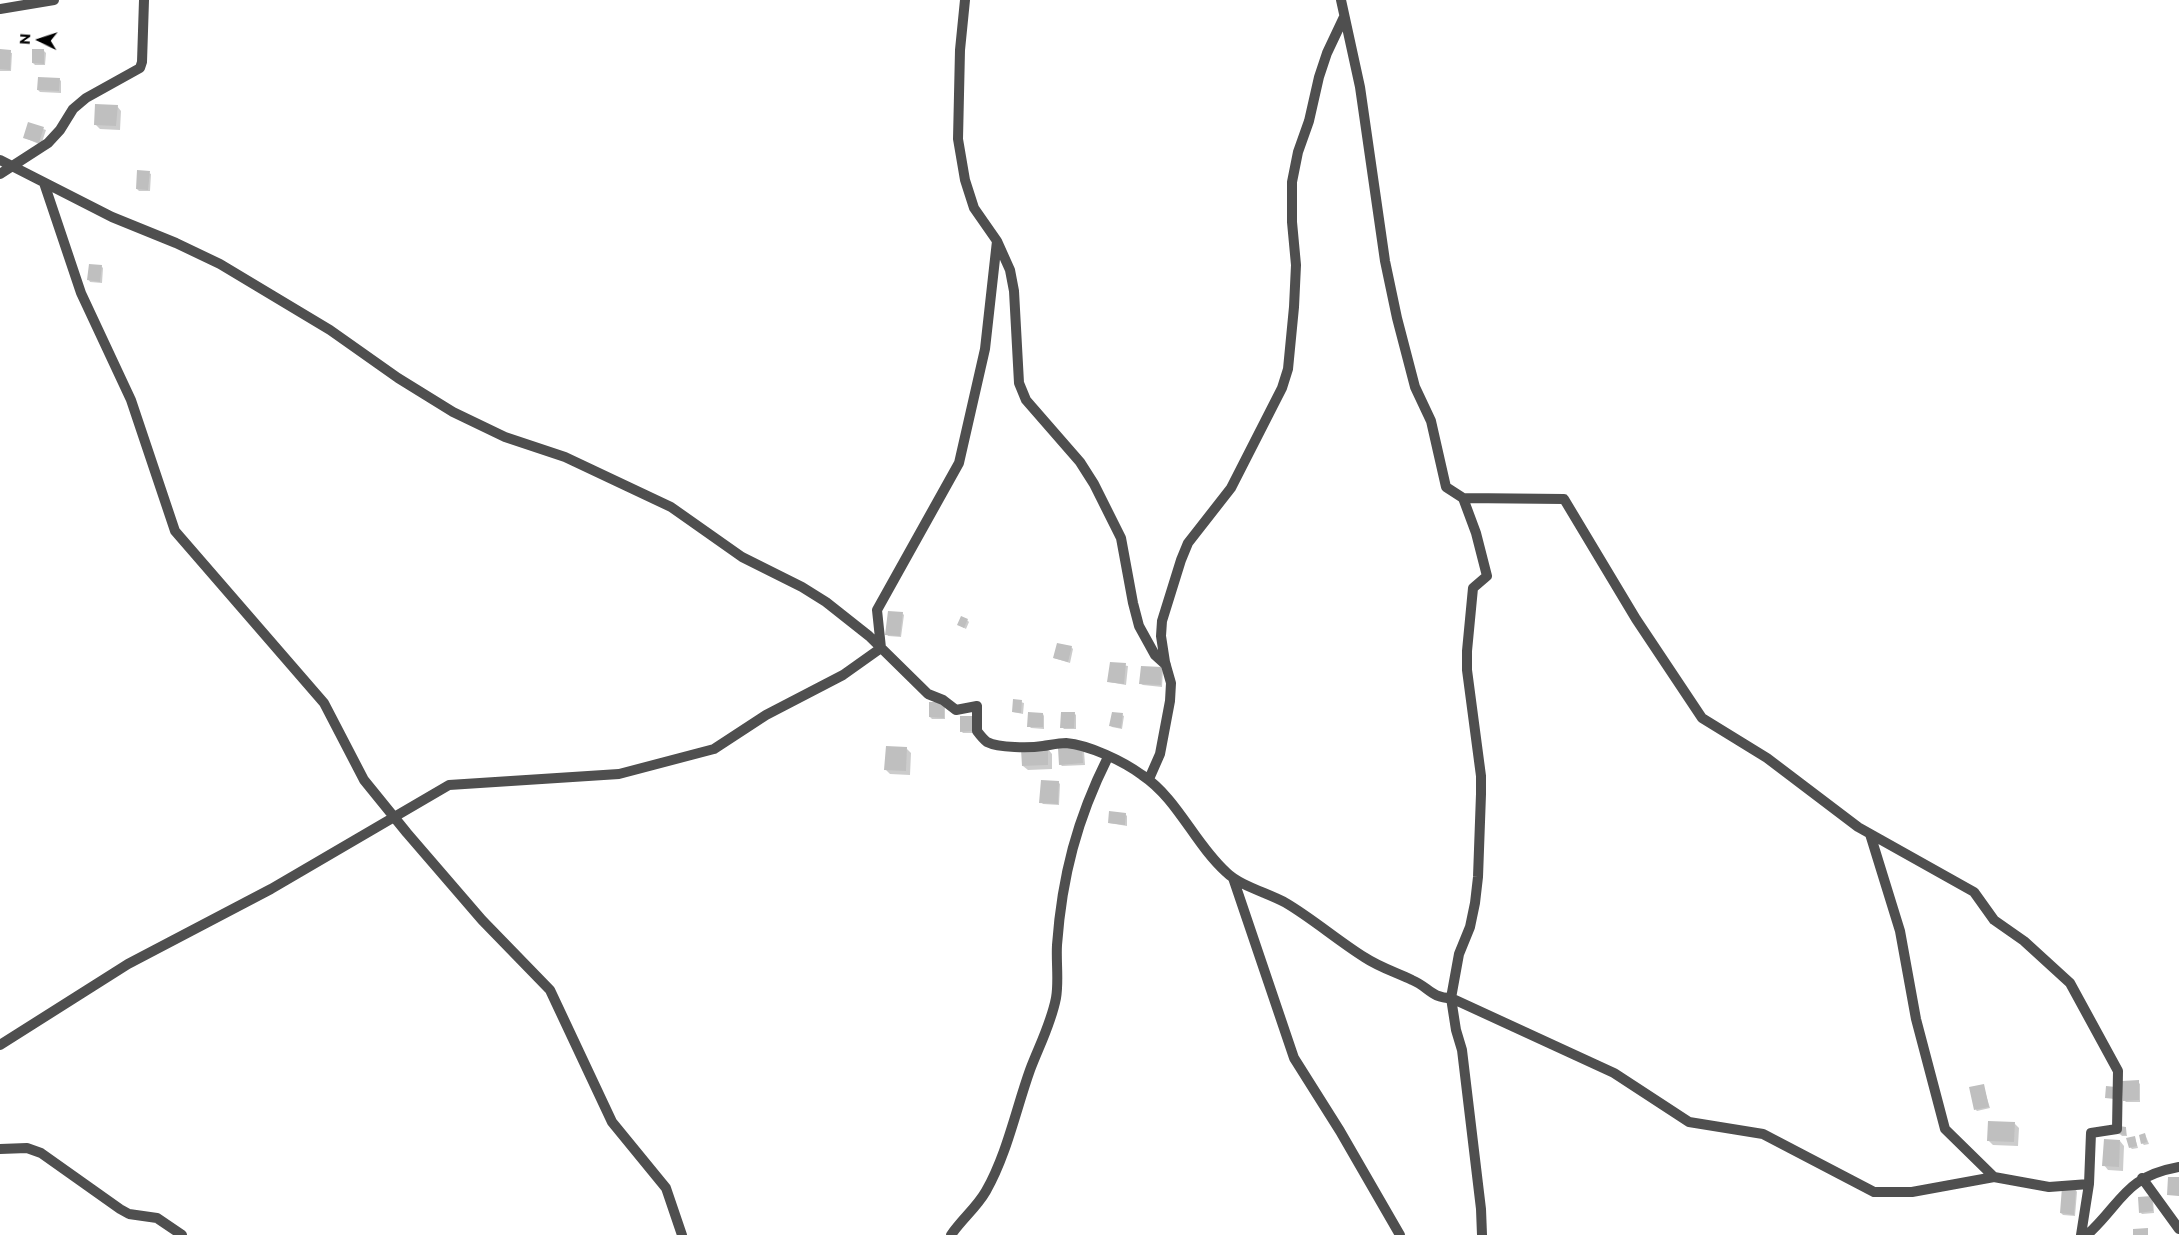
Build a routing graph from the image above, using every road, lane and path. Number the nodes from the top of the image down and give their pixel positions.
1 (54, 0) edge
2 (144, 0) edge
3 (965, 0) edge
4 (1341, 0) edge
5 (0, 9) edge
6 (1344, 17) junction
7 (0, 160) edge
8 (11, 167) junction
9 (0, 174) edge
10 (44, 183) junction
11 (997, 241) junction
12 (1463, 498) junction
13 (881, 648) junction
14 (1166, 665) junction
15 (1108, 757) junction
16 (1148, 779) junction
17 (393, 816) junction
18 (1870, 834) junction
19 (1233, 878) junction
20 (1451, 998) junction
21 (0, 1045) edge
22 (0, 1149) edge
23 (2179, 1166) edge
24 (1994, 1177) junction
25 (2142, 1178) junction
26 (2089, 1184) junction
27 (2179, 1229) edge
28 (182, 1235) edge
29 (682, 1235) edge
30 (951, 1235) edge
31 (1400, 1235) edge
32 (1482, 1235) edge
33 (2081, 1235) edge
34 (2087, 1235) edge

1 - 5 street
2 - 8 street
3 - 11 street
4 - 6 street
6 - 12 street
6 - 14 street
7 - 8 street
8 - 9 street
8 - 10 street
10 - 13 street
10 - 17 street
11 - 13 street
11 - 14 street
12 - 18 street
12 - 20 street
13 - 15 street
13 - 17 street
14 - 16 street
15 - 16 street
15 - 30 street
16 - 19 street
17 - 21 street
17 - 29 street
18 - 24 street
18 - 26 street
19 - 20 street
19 - 31 street
20 - 24 street
20 - 32 street
22 - 28 street
23 - 25 street
24 - 26 street
25 - 27 street
25 - 34 street
26 - 33 street

